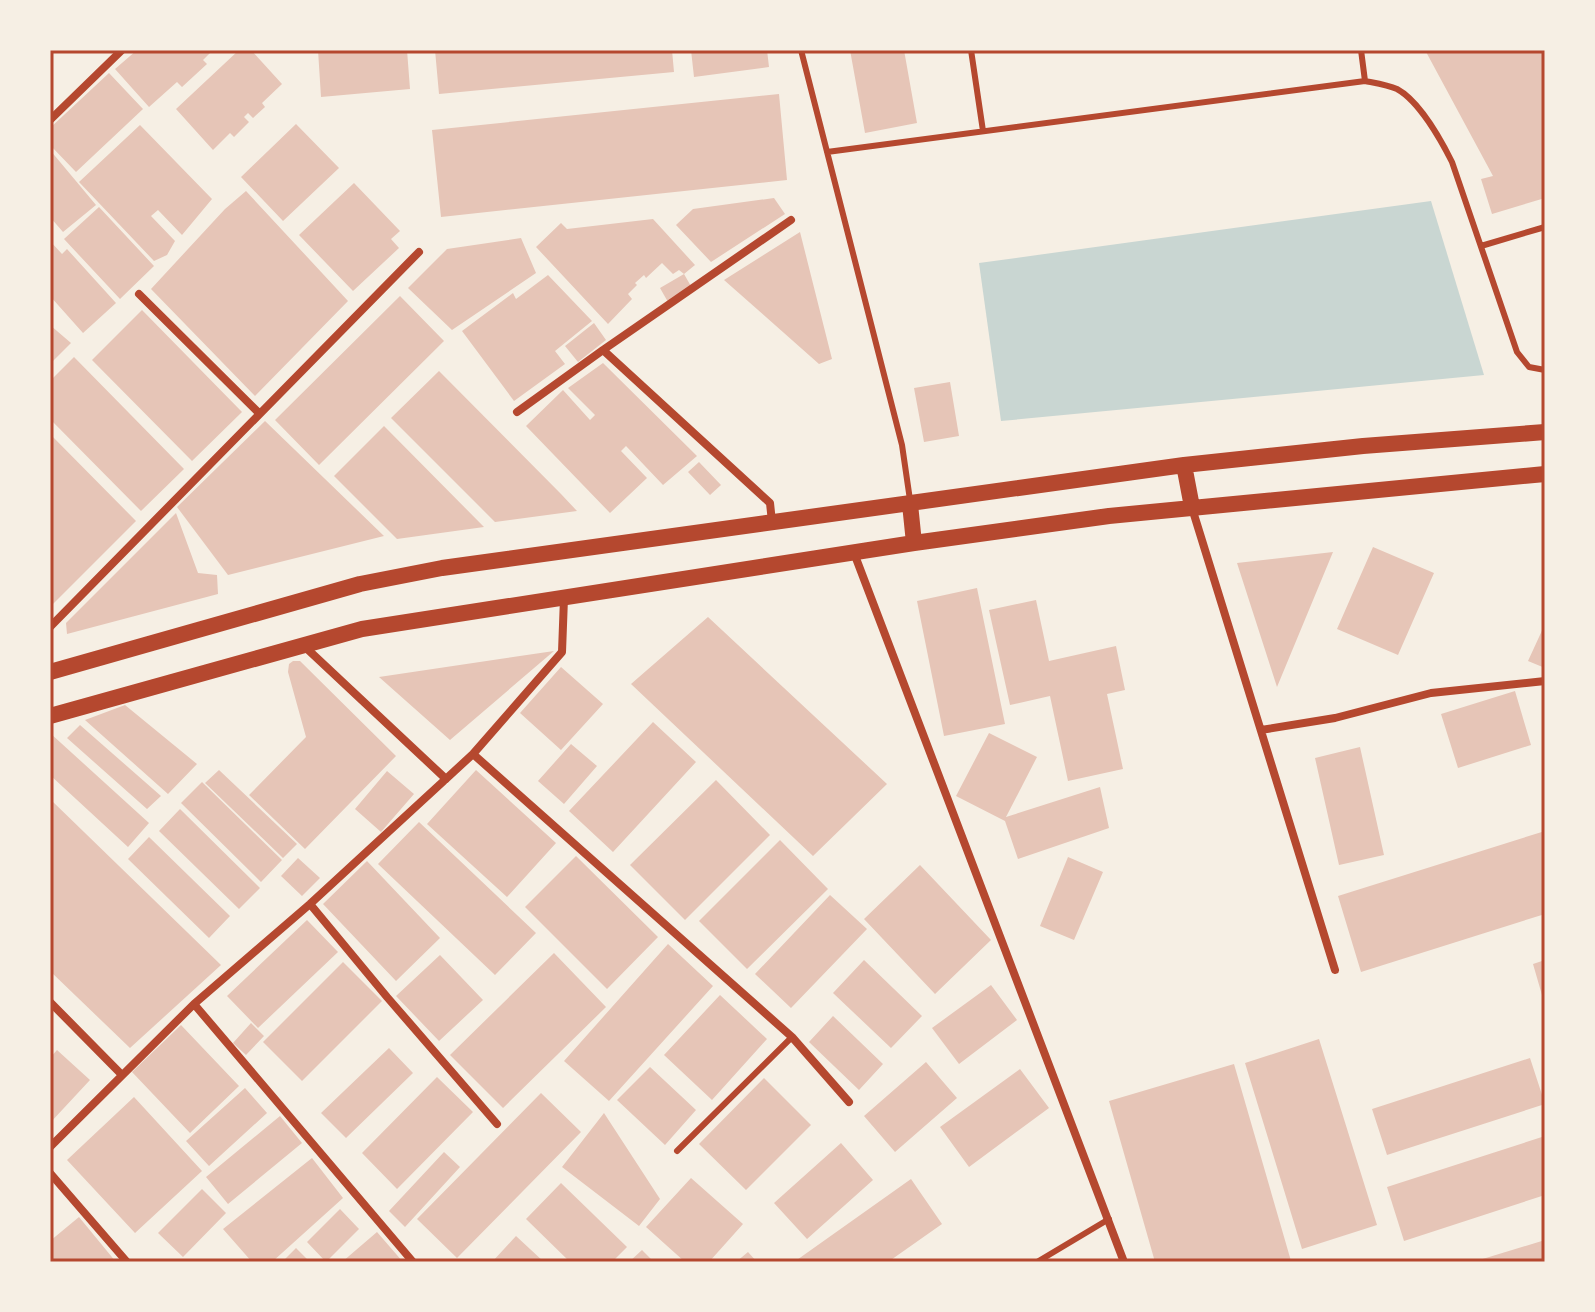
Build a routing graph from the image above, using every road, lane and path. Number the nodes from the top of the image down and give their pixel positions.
1 (122, 50) edge
2 (801, 50) edge
3 (971, 50) edge
4 (1361, 50) edge
5 (1365, 81) junction
6 (50, 120) edge
7 (983, 131) junction
8 (827, 152) junction
9 (791, 220) dead end
10 (1545, 227) edge
11 (1481, 246) junction
12 (419, 252) dead end
13 (139, 294) dead end
14 (603, 350) junction
15 (1545, 370) edge
16 (517, 412) dead end
17 (259, 413) junction
18 (1545, 432) edge
19 (1184, 465) junction
20 (1545, 474) edge
21 (910, 504) junction
22 (1192, 507) junction
23 (772, 523) junction
24 (914, 543) junction
25 (854, 553) junction
26 (564, 598) junction
27 (50, 627) edge
28 (303, 645) junction
29 (50, 672) edge
30 (1545, 681) edge
31 (50, 716) edge
32 (1261, 730) junction
33 (473, 754) junction
34 (446, 779) junction
35 (310, 904) junction
36 (1335, 970) dead end
37 (50, 1002) edge
38 (194, 1004) junction
39 (792, 1037) junction
40 (122, 1075) junction
41 (849, 1102) dead end
42 (497, 1124) dead end
43 (50, 1147) edge
44 (677, 1151) dead end
45 (50, 1173) edge
46 (1109, 1219) junction
47 (127, 1262) edge
48 (413, 1262) edge
49 (1037, 1262) edge
50 (1124, 1262) edge

1 - 6 street
2 - 8 lane
3 - 7 lane
4 - 5 lane
5 - 7 lane
5 - 11 lane
7 - 8 lane
8 - 21 lane
9 - 14 street
10 - 11 lane
11 - 15 lane
12 - 17 street
13 - 17 street
14 - 16 street
14 - 23 street
17 - 27 street
18 - 19 main road
19 - 21 main road
19 - 22 main road
20 - 22 main road
21 - 23 main road
21 - 24 main road
22 - 24 main road
22 - 32 street
23 - 29 main road
24 - 25 main road
25 - 26 main road
25 - 46 street
26 - 28 main road
26 - 33 street
28 - 31 main road
28 - 34 street
30 - 32 street
32 - 36 street
33 - 34 street
33 - 39 street
34 - 35 street
35 - 38 street
35 - 42 street
37 - 40 street
38 - 40 street
38 - 48 street
39 - 41 street
39 - 44 lane
40 - 43 street
45 - 47 street
46 - 49 lane
46 - 50 street

